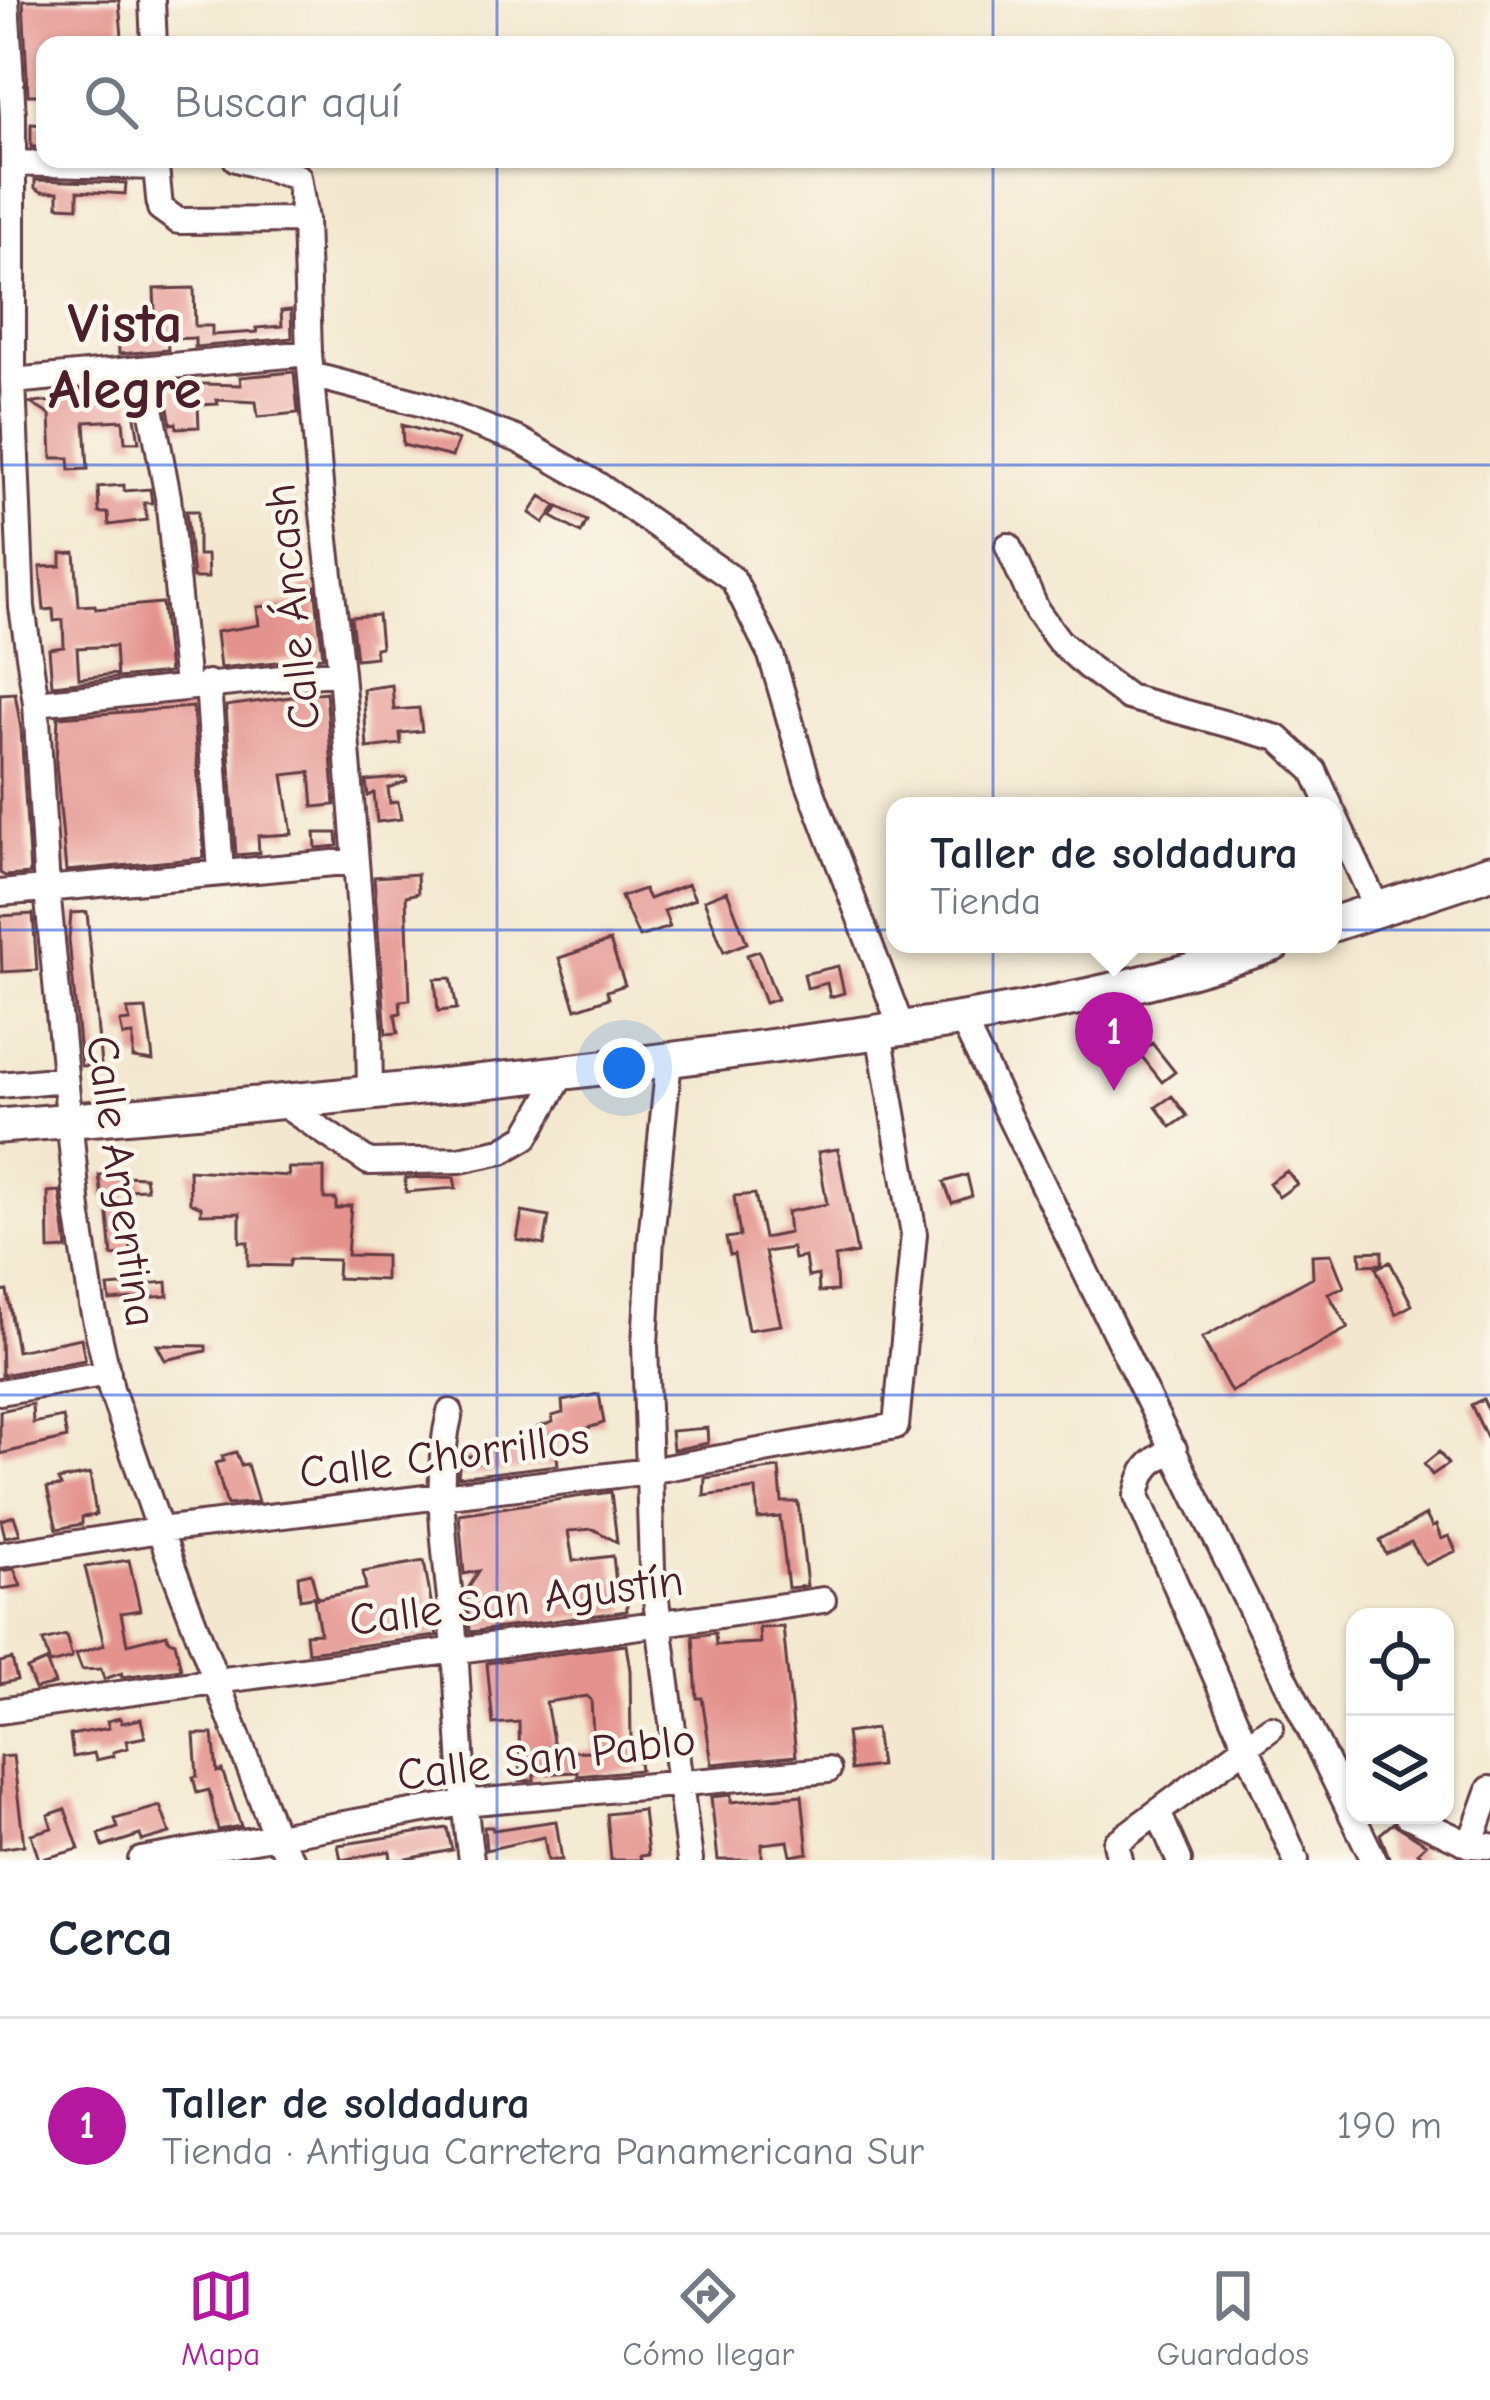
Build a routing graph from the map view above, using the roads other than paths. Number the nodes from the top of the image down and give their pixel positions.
1 (6, 0) edge
2 (152, 0) edge
3 (154, 36) edge
4 (6, 115) edge
5 (13, 163) junction
6 (36, 163) edge
7 (156, 168) edge
8 (297, 168) edge
9 (305, 220) junction
10 (310, 364) junction
11 (144, 371) junction
12 (13, 381) junction
13 (1009, 546) dead end
14 (11, 608) edge
15 (341, 672) junction
16 (198, 685) junction
17 (37, 704) junction
18 (1326, 797) edge
19 (1342, 833) edge
20 (356, 861) junction
21 (221, 872) junction
22 (1490, 872) edge
23 (47, 889) junction
24 (0, 893) edge
25 (1377, 908) junction
26 (1342, 921) edge
27 (1248, 953) edge
28 (962, 1020) junction
29 (891, 1030) junction
30 (669, 1060) junction
31 (564, 1071) junction
32 (64, 1079) junction
33 (0, 1084) edge
34 (370, 1093) junction
35 (280, 1102) junction
36 (68, 1121) junction
37 (0, 1126) edge
38 (108, 1373) junction
39 (0, 1392) edge
40 (450, 1412) dead end
41 (1174, 1449) junction
42 (649, 1471) junction
43 (439, 1498) junction
44 (160, 1530) junction
45 (0, 1555) edge
46 (823, 1600) dead end
47 (662, 1625) junction
48 (455, 1648) junction
49 (218, 1678) junction
50 (0, 1711) edge
51 (1271, 1728) dead end
52 (1246, 1746) junction
53 (828, 1769) dead end
54 (681, 1781) junction
55 (1346, 1782) edge
56 (1490, 1789) edge
57 (463, 1803) junction
58 (1158, 1812) junction
59 (1361, 1824) edge
60 (1424, 1824) edge
61 (276, 1837) junction
62 (1471, 1850) edge
63 (141, 1860) edge
64 (292, 1860) edge
65 (471, 1860) edge
66 (690, 1860) edge
67 (1120, 1860) edge
68 (1179, 1860) edge
69 (1296, 1860) edge
70 (1374, 1860) edge

1 - 4 street, Calle Argentina
2 - 3 street
4 - 5 street, Calle Argentina
5 - 6 street
5 - 12 street, Calle Argentina
7 - 9 street
8 - 9 street, Calle Áncash
9 - 10 street, Calle Áncash
10 - 11 street
10 - 15 street, Calle Áncash
10 - 29 street
11 - 12 street
11 - 16 street
12 - 14 street, Calle Argentina
13 - 18 street
14 - 17 street, Calle Argentina
15 - 16 street
15 - 20 street, Calle Áncash
16 - 17 street
16 - 21 street
17 - 23 street, Calle Argentina
19 - 25 street
20 - 21 street
20 - 34 street, Calle Áncash
21 - 23 street
22 - 25 highway
23 - 24 street
23 - 32 street, Calle Argentina
25 - 26 highway
27 - 28 highway
28 - 29 highway
28 - 41 street
29 - 30 highway
29 - 42 street, Calle Chorrillos
30 - 31 highway
30 - 42 street
31 - 34 highway
31 - 35 street
32 - 33 street
32 - 36 street, Calle Argentina
34 - 35 highway
35 - 36 highway
36 - 37 highway
36 - 38 street, Calle Argentina
38 - 39 street
38 - 44 street, Calle Argentina
40 - 43 street
41 - 52 street
41 - 55 street
42 - 43 street, Calle Chorrillos
42 - 47 street
43 - 44 street, Calle Chorrillos
43 - 48 street
44 - 45 street, Calle Chorrillos
44 - 49 street, Calle Argentina
46 - 47 street, Calle San Agustín
47 - 48 street, Calle San Agustín
47 - 54 street
48 - 49 street, Calle San Agustín
48 - 57 street
49 - 50 street, Calle San Agustín
49 - 61 street, Calle Argentina
51 - 52 street
52 - 58 street
52 - 69 street
53 - 54 street, Calle San Pablo
54 - 57 street, Calle San Pablo
54 - 66 street
56 - 62 street
57 - 61 street, Calle San Pablo
57 - 65 street
58 - 67 street
58 - 68 street
59 - 70 street
60 - 62 street
61 - 63 street, Calle San Pablo
61 - 64 street, Calle Argentina

